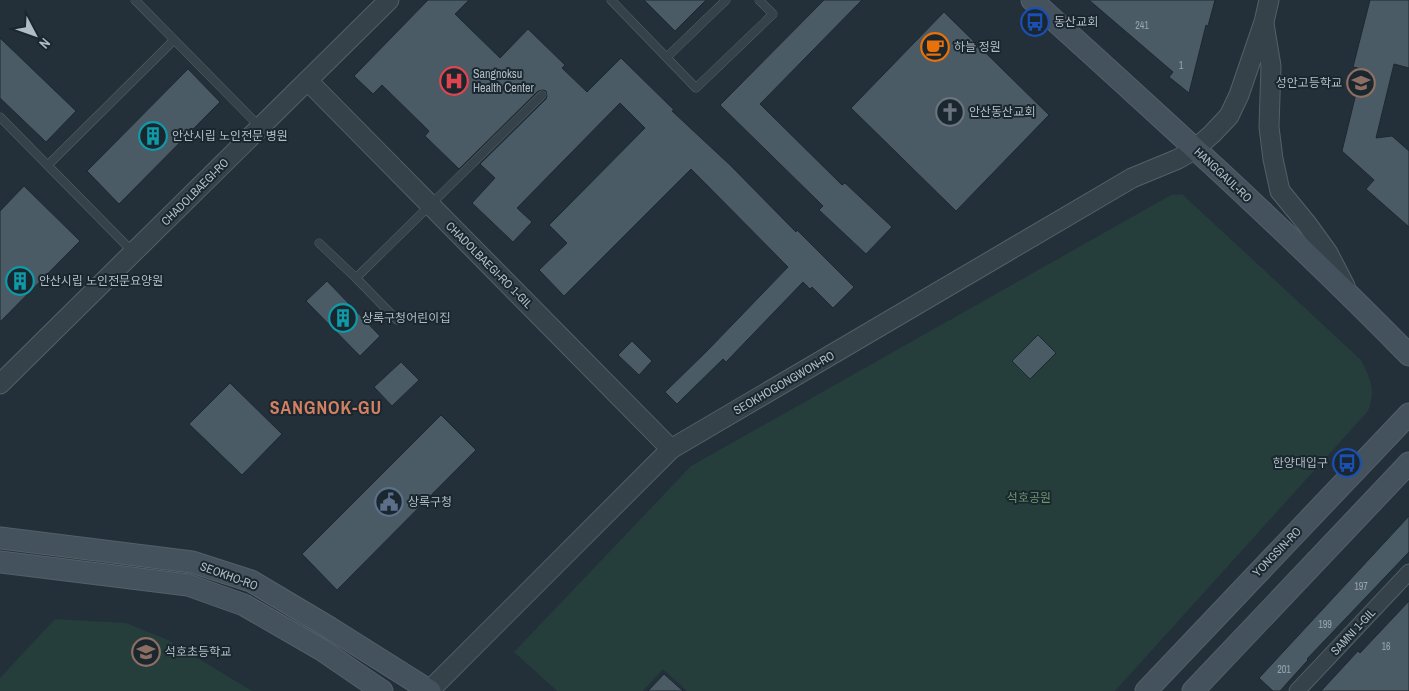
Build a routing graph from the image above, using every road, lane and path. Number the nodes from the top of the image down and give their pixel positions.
1 (135, 0) edge
2 (389, 0) edge
3 (611, 0) edge
4 (726, 0) edge
5 (759, 0) edge
6 (1032, 0) edge
7 (1269, 0) edge
8 (1264, 22) junction
9 (174, 40) junction
10 (666, 57) junction
11 (308, 80) junction
12 (542, 95) dead end
13 (0, 117) edge
14 (260, 127) junction
15 (1196, 149) junction
16 (48, 165) junction
17 (430, 205) junction
18 (319, 243) dead end
19 (134, 252) junction
20 (356, 278) junction
21 (1348, 292) junction
22 (397, 320) dead end
23 (1409, 354) edge
24 (0, 384) edge
25 (1409, 414) edge
26 (671, 449) junction
27 (1409, 463) edge
28 (0, 538) edge
29 (0, 562) edge
30 (1409, 572) edge
31 (382, 691) edge
32 (429, 691) edge
33 (1146, 691) edge
34 (1193, 691) edge
35 (1298, 691) edge

1 - 9 lane
2 - 11 street, CHADOLBAEGI-RO
3 - 10 lane
4 - 10 lane
5 - 10 lane
6 - 15 main road, HANGGAUL-RO
7 - 8 street, SEOKHOGONGWON-RO
8 - 15 street, SEOKHOGONGWON-RO
8 - 21 street
9 - 14 lane
9 - 16 lane
11 - 14 street, CHADOLBAEGI-RO
11 - 17 street, CHADOLBAEGI-RO 1-GIL
12 - 17 lane
13 - 16 lane
14 - 19 street, CHADOLBAEGI-RO
15 - 21 main road, HANGGAUL-RO
15 - 26 street, SEOKHOGONGWON-RO
16 - 19 lane
17 - 20 lane
17 - 26 street, CHADOLBAEGI-RO 1-GIL
18 - 20 lane
19 - 24 street, CHADOLBAEGI-RO
20 - 22 lane
21 - 23 main road, HANGGAUL-RO
25 - 33 main road, YONGSIN-RO
26 - 32 street, SEOKHOGONGWON-RO
27 - 34 main road
28 - 32 main road, SEOKHO-RO
29 - 31 main road, SEOKHO-RO
30 - 35 street, SAMNI 1-GIL

